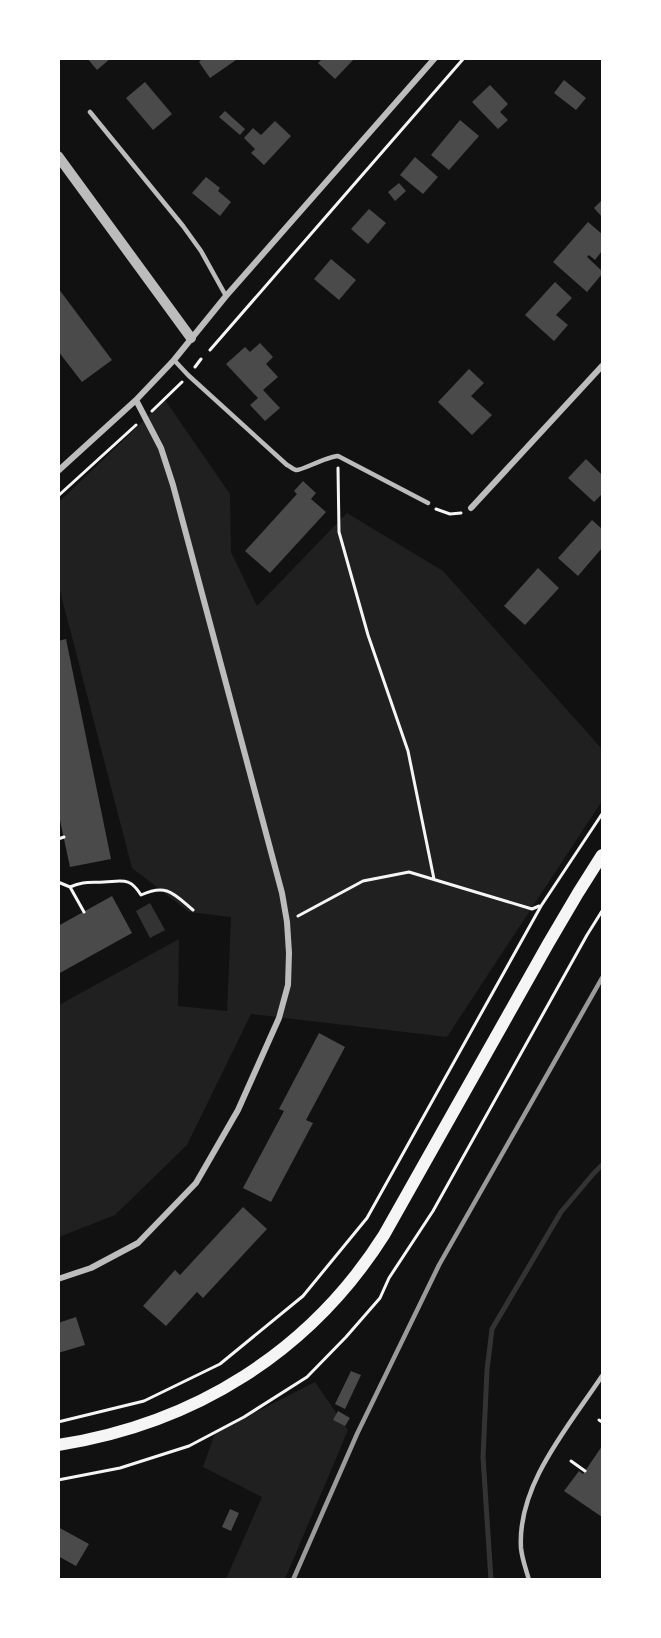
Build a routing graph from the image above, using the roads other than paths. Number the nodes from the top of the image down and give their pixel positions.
1 (435, 58) edge
2 (90, 112) dead end
3 (58, 156) edge
4 (226, 296) junction
5 (191, 338) junction
6 (174, 360) junction
7 (603, 366) edge
8 (136, 400) junction
9 (58, 471) edge
10 (428, 503) road end
11 (471, 508) road end
12 (603, 855) edge
13 (58, 1279) edge
14 (603, 1377) edge
15 (58, 1445) edge
16 (529, 1580) edge

1 - 4 street
2 - 4 lane
3 - 5 street
4 - 5 street
5 - 6 street
6 - 8 street
6 - 10 lane
7 - 11 street
8 - 9 street
8 - 13 street
12 - 15 main road
14 - 16 lane

